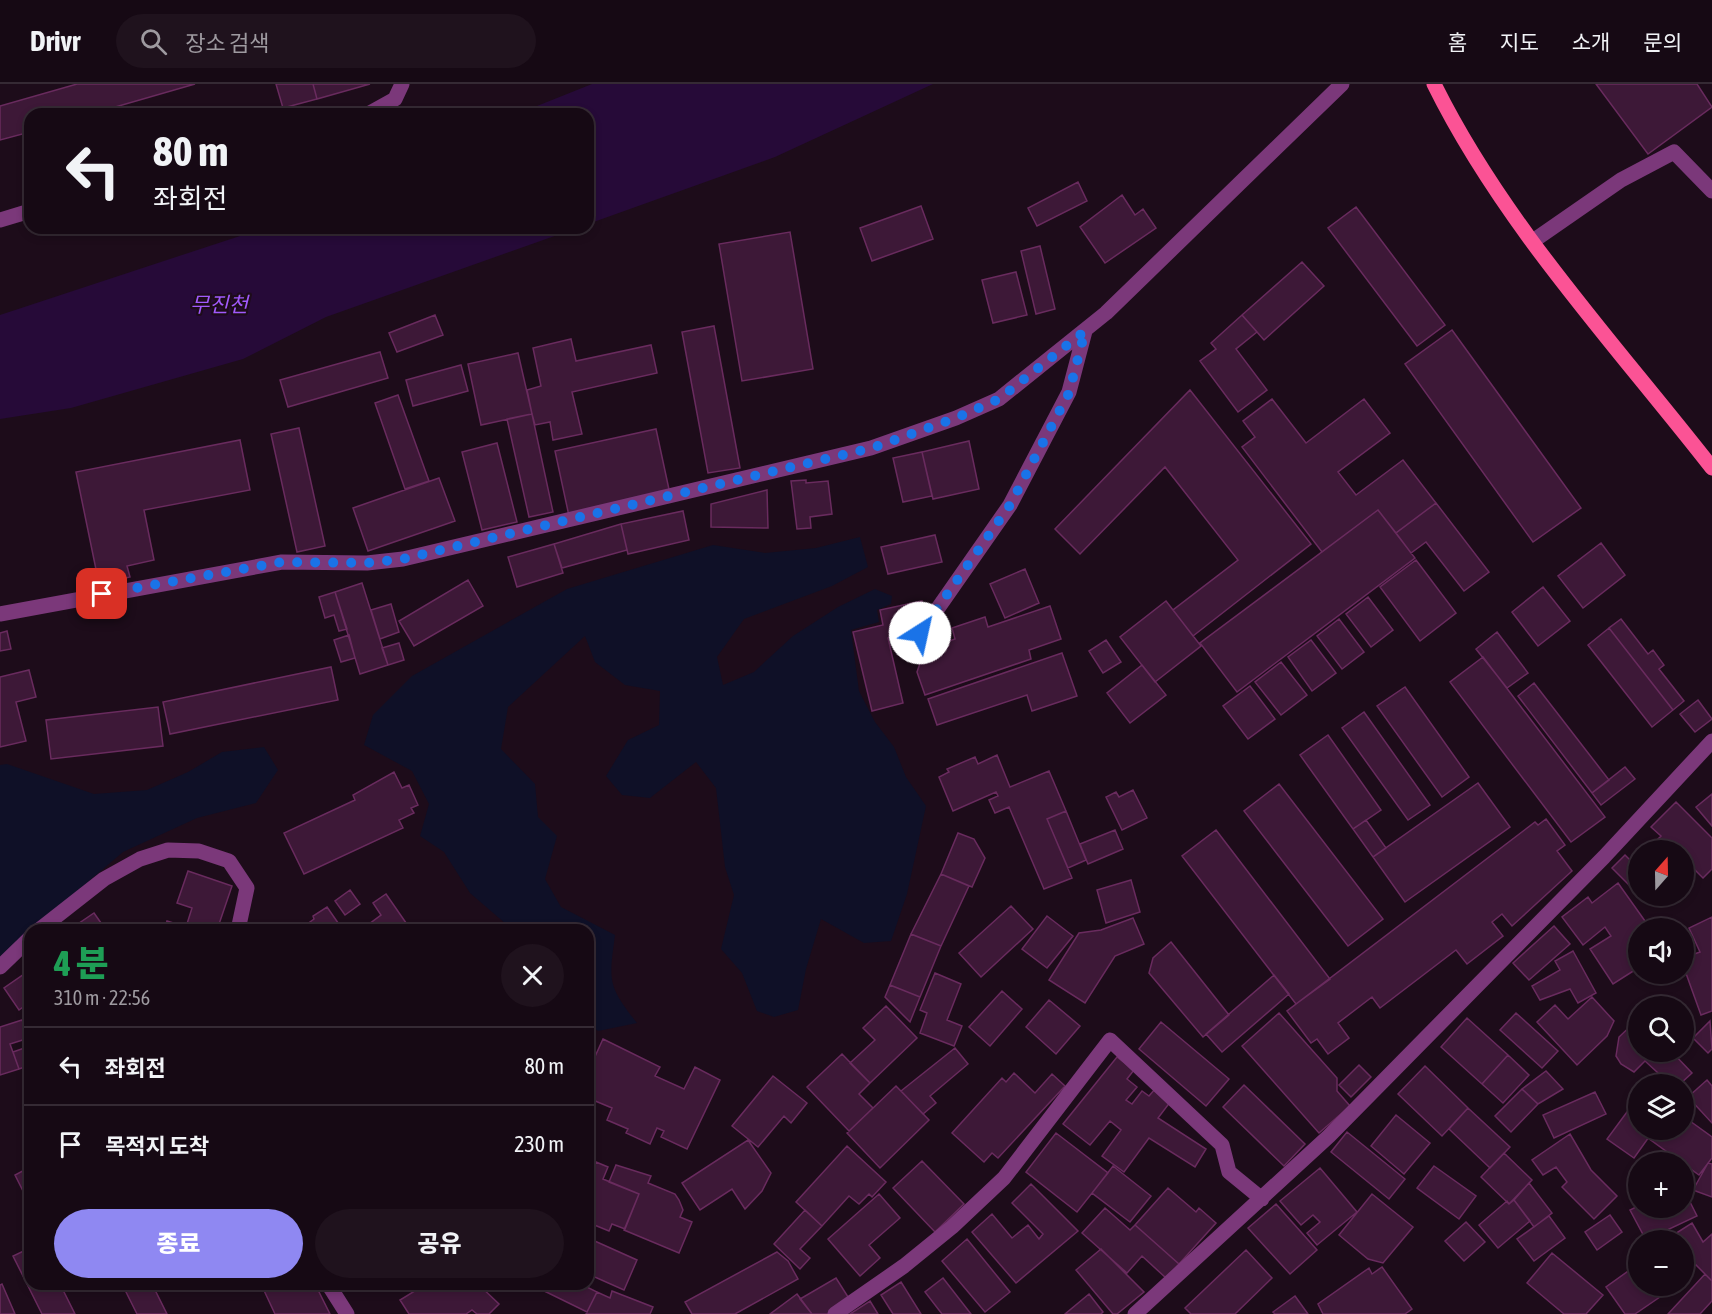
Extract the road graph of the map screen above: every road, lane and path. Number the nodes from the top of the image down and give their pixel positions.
1 (402, 84) edge
2 (1342, 84) edge
3 (1434, 84) edge
4 (379, 108) edge
5 (1712, 191) edge
6 (24, 213) edge
7 (0, 219) edge
8 (1533, 242) junction
9 (1085, 331) junction
10 (1712, 468) edge
11 (0, 614) edge
12 (920, 633) dead end
13 (1712, 741) edge
14 (47, 924) edge
15 (239, 924) edge
16 (24, 945) edge
17 (0, 967) edge
18 (1262, 1199) junction
19 (332, 1290) edge
20 (347, 1314) edge
21 (835, 1314) edge
22 (1135, 1314) edge

1 - 4 street
2 - 9 street
3 - 8 main road
5 - 8 street
6 - 7 street
8 - 10 main road
9 - 11 street
9 - 12 street
13 - 18 street
14 - 15 street
16 - 17 street
18 - 21 street
18 - 22 street
19 - 20 street

